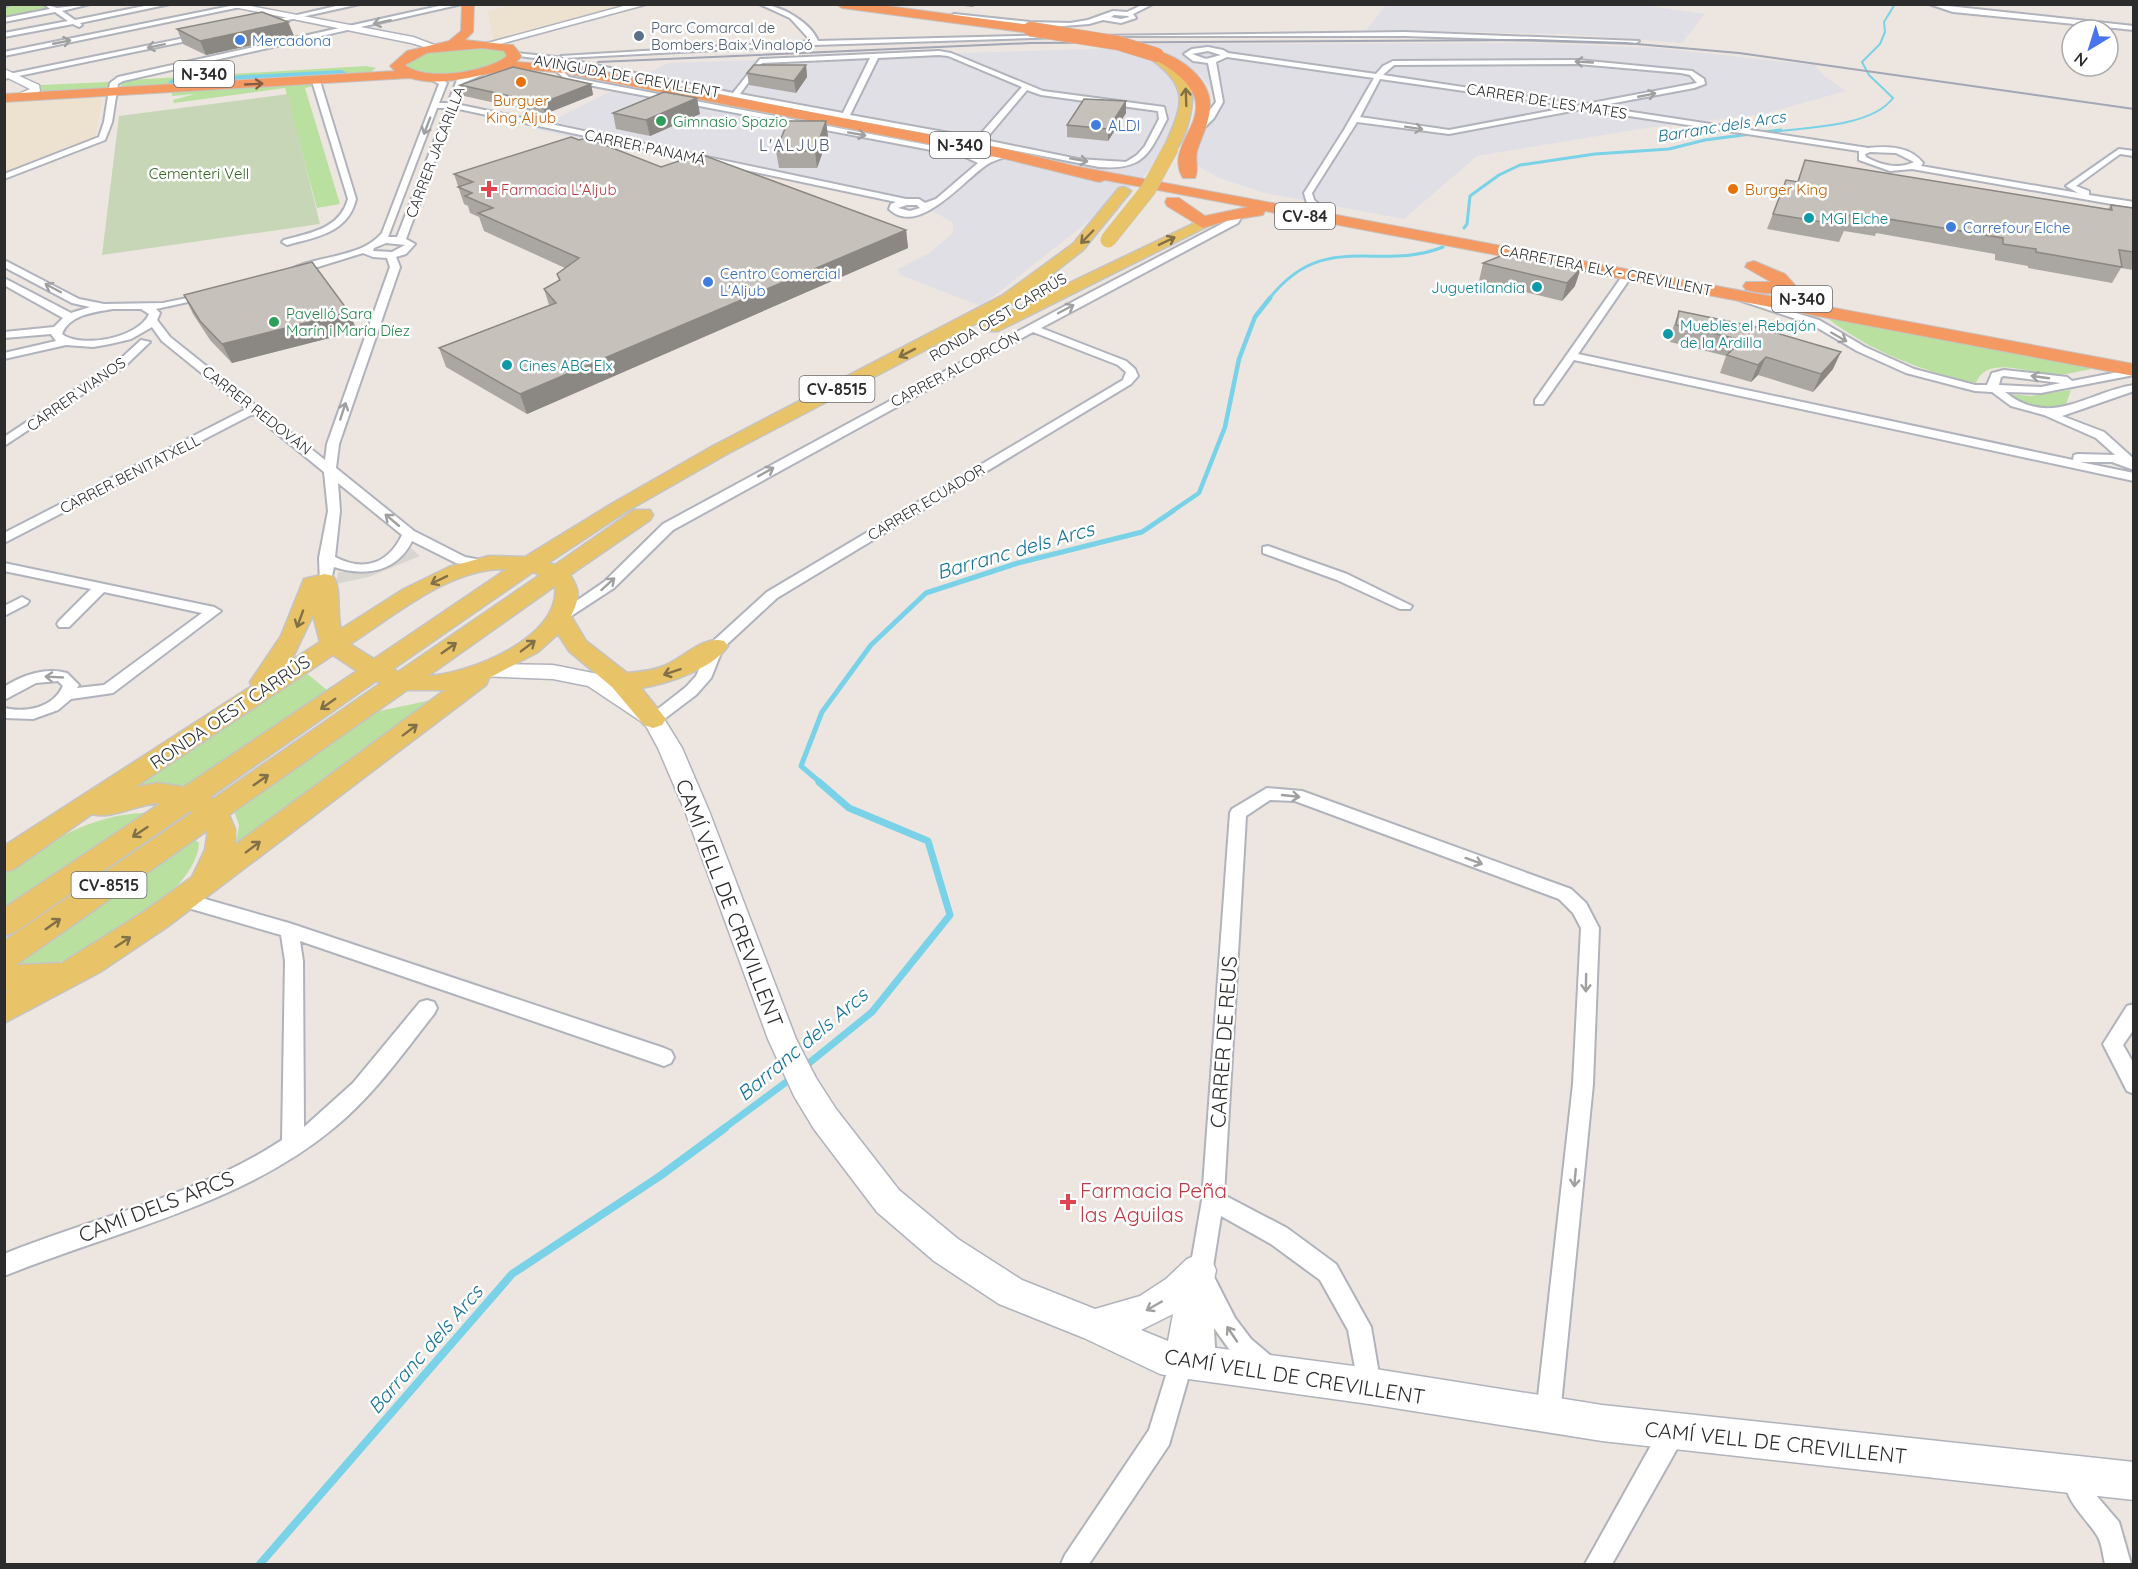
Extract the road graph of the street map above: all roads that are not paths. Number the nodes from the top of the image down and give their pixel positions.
1 (47, 4) edge
2 (87, 4) edge
3 (167, 4) edge
4 (223, 4) edge
5 (252, 4) edge
6 (357, 4) edge
7 (419, 4) edge
8 (459, 4) edge
9 (468, 4) edge
10 (477, 4) edge
11 (644, 4) edge
12 (654, 4) edge
13 (762, 4) edge
14 (1150, 4) edge
15 (1932, 4) edge
16 (847, 5) edge
17 (238, 7) junction
18 (56, 10) junction
19 (434, 10) junction
20 (898, 12) junction
21 (445, 14) dead end
22 (293, 18) junction
23 (4, 20) edge
24 (75, 22) junction
25 (248, 27) edge
26 (85, 28) junction
27 (350, 28) junction
28 (2133, 28) edge
29 (213, 34) edge
30 (4, 35) edge
31 (96, 35) junction
32 (39, 38) dead end
33 (104, 41) dead end
34 (1636, 41) dead end
35 (814, 43) junction
36 (486, 44) junction
37 (453, 45) junction
38 (112, 46) dead end
39 (435, 47) junction
40 (512, 51) junction
41 (123, 53) junction
42 (4, 54) edge
43 (586, 55) joint
44 (875, 56) junction
45 (1156, 56) junction
46 (132, 58) dead end
47 (404, 58) junction
48 (140, 64) dead end
49 (368, 64) junction
50 (560, 66) junction
51 (498, 68) junction
52 (153, 72) junction
53 (479, 73) junction
54 (614, 73) joint
55 (410, 74) junction
56 (432, 77) junction
57 (1378, 77) junction
58 (6, 78) edge
59 (362, 78) junction
60 (121, 79) junction
61 (316, 81) junction
62 (745, 82) junction
63 (26, 84) junction
64 (1026, 87) junction
65 (707, 90) junction
66 (112, 92) junction
67 (1041, 93) junction
68 (1018, 95) junction
69 (11, 98) edge
70 (737, 98) junction
71 (451, 105) junction
72 (434, 106) junction
73 (1587, 107) junction
74 (1569, 108) junction
75 (844, 119) junction
76 (1356, 119) junction
77 (1197, 133) junction
78 (977, 144) junction
79 (1868, 150) junction
80 (1006, 154) junction
81 (2133, 154) edge
82 (1862, 158) junction
83 (984, 162) junction
84 (1916, 164) junction
85 (1129, 176) junction
86 (4, 177) edge
87 (1193, 183) junction
88 (1308, 193) junction
89 (874, 196) junction
90 (2088, 197) junction
91 (906, 202) junction
92 (1173, 202) junction
93 (922, 204) junction
94 (1263, 205) junction
95 (2133, 206) edge
96 (893, 207) junction
97 (1321, 209) junction
98 (1350, 222) junction
99 (1396, 226) junction
100 (1209, 228) junction
101 (401, 240) junction
102 (287, 242) dead end
103 (379, 242) junction
104 (1488, 244) junction
105 (369, 247) junction
106 (1520, 254) junction
107 (391, 255) junction
108 (378, 256) junction
109 (4, 263) edge
110 (1754, 267) dead end
111 (1623, 271) junction
112 (4, 281) edge
113 (1753, 286) junction
114 (143, 306) junction
115 (104, 307) junction
116 (72, 318) junction
117 (154, 319) junction
118 (1032, 328) junction
119 (56, 331) junction
120 (4, 335) edge
121 (108, 341) junction
122 (964, 341) junction
123 (64, 342) junction
124 (145, 342) junction
125 (4, 349) edge
126 (183, 352) junction
127 (4, 356) edge
128 (1571, 356) junction
129 (2117, 363) edge
130 (2133, 371) edge
131 (2133, 388) edge
132 (1994, 390) junction
133 (1539, 402) dead end
134 (2079, 406) junction
135 (256, 408) junction
136 (2035, 409) junction
137 (2100, 435) junction
138 (4, 443) edge
139 (2133, 460) edge
140 (2092, 463) junction
141 (330, 468) junction
142 (679, 472) junction
143 (2133, 477) edge
144 (334, 511) junction
145 (409, 534) junction
146 (4, 539) edge
147 (1268, 550) dead end
148 (481, 564) junction
149 (530, 564) junction
150 (4, 567) edge
151 (321, 575) junction
152 (561, 583) junction
153 (101, 587) junction
154 (410, 596) junction
155 (22, 601) dead end
156 (1405, 606) dead end
157 (4, 612) edge
158 (560, 617) junction
159 (64, 624) dead end
160 (333, 644) junction
161 (716, 646) junction
162 (376, 670) junction
163 (488, 671) junction
164 (621, 681) junction
165 (401, 682) junction
166 (6, 692) edge
167 (66, 695) junction
168 (7, 716) edge
169 (653, 718) junction
170 (216, 722) junction
171 (201, 806) junction
172 (52, 830) junction
173 (10, 855) edge
174 (193, 892) junction
175 (4, 924) edge
176 (289, 930) junction
177 (4, 957) edge
178 (89, 963) junction
179 (4, 979) edge
180 (427, 1008) dead end
181 (4, 1010) edge
182 (2133, 1011) edge
183 (664, 1057) dead end
184 (2133, 1085) edge
185 (293, 1144) junction
186 (1213, 1200) junction
187 (4, 1265) edge
188 (1199, 1270) junction
189 (1095, 1326) junction
190 (1193, 1363) junction
191 (1274, 1373) junction
192 (1369, 1386) junction
193 (1548, 1415) junction
194 (1673, 1431) junction
195 (2077, 1475) junction
196 (2133, 1481) edge
197 (1074, 1564) edge
198 (1598, 1564) edge
199 (2118, 1564) edge

1 - 18 street
2 - 18 street
3 - 24 street
4 - 17 street
5 - 17 street
6 - 22 street
7 - 19 street
8 - 19 street
9 - 37 highway
10 - 36 highway
11 - 36 street
12 - 40 street
13 - 35 street
14 - 20 street
15 - 28 street
16 - 20 highway, RONDA OEST CARRÚS
17 - 22 street
17 - 31 street
18 - 23 street
18 - 24 street
19 - 21 street
19 -> 27 street
20 - 45 highway, RONDA OEST CARRÚS, bridge
22 - 25 street
22 - 27 street
24 - 26 street
24 - 30 street
26 - 31 street
26 - 32 street
27 - 39 street
27 - 52 street
29 -> 41 street
31 - 33 street
42 -> 31 street
34 - 35 street
35 - 43 street
36 - 37 highway, N-340
36 - 40 highway, N-340
37 - 39 highway, N-340
38 - 41 street
39 - 47 highway, N-340
40 - 50 street, AVINGUDA DE CREVILLENT
40 - 51 highway, N-340
41 - 46 street
41 - 58 street
43 - 50 highway
44 - 62 street
44 - 64 street
44 - 75 street
45 - 77 highway, RONDA OEST CARRÚS
122 -> 45 main road, RONDA OEST CARRÚS / CV-8515, bridge
47 - 49 highway, N-340
47 - 55 highway
48 - 52 street
49 - 59 highway
49 - 60 highway, N-340
50 - 51 highway, AVINGUDA DE CREVILLENT / N-340
50 - 54 highway
50 - 70 highway, AVINGUDA DE CREVILLENT / N-340
50 -> 83 street, AVINGUDA DE CREVILLENT
51 - 53 highway, N-340
52 - 60 street
53 - 56 highway, N-340
53 - 71 street, CARRER JACARILLA
54 - 65 street, AVINGUDA DE CREVILLENT
55 - 56 highway, N-340
55 - 59 highway, N-340
56 - 72 street, CARRER JACARILLA
57 - 73 street, CARRER DE LES MATES
73 -> 57 street
57 - 74 street, CARRER DE LES MATES
57 - 76 street
57 - 77 street, CARRER DE LES MATES
58 - 63 highway, N-340
59 - 61 highway, N-340
60 - 63 highway, N-340
60 - 66 street
66 -> 61 highway, N-340
61 - 102 street
62 - 65 street
62 - 70 street
63 - 69 street
64 - 67 street
64 - 68 street
65 - 70 street, AVINGUDA DE CREVILLENT
66 - 69 highway, N-340
66 - 86 street
67 - 68 street
67 - 85 street
68 - 78 street
70 - 75 highway, AVINGUDA DE CREVILLENT / N-340
71 - 72 street, CARRER PANAMÁ
71 - 89 street, CARRER PANAMÁ
71 - 101 street, CARRER JACARILLA
72 -> 103 street, CARRER JACARILLA
73 - 74 street
73 - 79 street, CARRER DE LES MATES
76 -> 74 street
74 - 82 street, CARRER DE LES MATES
75 - 78 highway, AVINGUDA DE CREVILLENT / N-340
76 - 88 street
77 - 87 highway, RONDA OEST CARRÚS
78 - 80 highway, AVINGUDA DE CREVILLENT / N-340
78 -> 85 street, AVINGUDA DE CREVILLENT
79 - 82 street
79 - 84 street, CARRER DE LES MATES
80 - 83 street
80 - 85 highway, AVINGUDA DE CREVILLENT / N-340
81 - 90 street
82 - 84 street, CARRER DE LES MATES
83 - 93 street
84 - 90 street
85 - 87 highway, CARRETERA ELX - CREVILLENT / N-340
85 - 87 highway
85 - 92 highway
85 -> 142 main road, RONDA OEST CARRÚS / CV-8515
87 - 92 highway
87 - 94 highway, CARRETERA ELX - CREVILLENT / N-340
87 - 98 highway, CARRETERA ELX - CREVILLENT / N-340
88 - 94 highway
88 - 97 street
89 - 91 street, CARRER PANAMÁ
89 - 96 street, CARRER PANAMÁ
90 - 95 street
91 - 93 street
91 - 96 street
92 - 100 highway
93 - 96 street
94 - 97 highway, CARRETERA ELX - CREVILLENT / N-340
94 - 98 highway, CV-84
94 - 100 highway
97 - 99 highway, CARRETERA ELX - CREVILLENT / N-340
98 - 99 highway, CARRETERA ELX - CREVILLENT / N-340
99 - 104 highway, CARRETERA ELX - CREVILLENT / N-340
118 -> 100 street, CARRER ALCORCÓN
122 -> 100 main road
101 - 103 street
101 - 107 street, CARRER JACARILLA
103 - 105 street
104 - 106 highway, CARRETERA ELX - CREVILLENT / N-340
104 - 111 highway, CARRETERA ELX - CREVILLENT / N-340
105 - 108 street
105 - 108 street
106 - 111 street
106 - 129 highway, CARRETERA ELX - CREVILLENT / N-340
107 - 108 street
141 -> 107 street
115 -> 109 street
110 - 113 highway
111 - 113 highway
111 - 128 street
111 - 129 highway, CARRETERA ELX - CREVILLENT / N-340
111 -> 132 street
112 - 116 street
113 - 129 highway
114 - 115 street
114 - 117 street, CARRER REDOVÁN
114 - 117 street
115 - 116 street
116 - 119 street
117 - 121 street
117 - 126 street, CARRER REDOVÁN
158 -> 118 street, CARRER ALCORCÓN
118 - 161 street, CARRER ECUADOR
119 - 120 street
119 - 123 street
119 - 125 street
121 - 123 street
121 - 124 street, CARRER REDOVÁN
122 - 152 main road, RONDA OEST CARRÚS / CV-8515
123 - 127 street
124 - 126 street, CARRER REDOVÁN
124 - 138 street, CARRER VIANOS
126 - 135 street, CARRER REDOVÁN
128 - 133 street
128 - 140 street
129 - 130 highway, CARRETERA ELX - CREVILLENT / N-340
129 - 132 street
129 -> 132 street
129 - 134 street
131 - 134 street
132 - 136 street
134 - 136 street
134 - 139 street
135 - 141 street, CARRER REDOVÁN
135 - 146 street, CARRER BENITATXELL
136 - 137 street
137 - 139 street
137 - 140 street
139 - 140 street
140 - 143 street
141 - 144 street, CARRER REDOVÁN
145 -> 141 street, CARRER REDOVÁN
142 - 148 main road, RONDA OEST CARRÚS
142 - 149 main road, RONDA OEST CARRÚS / CV-8515
144 - 151 street, CARRER REDOVÁN
144 - 151 street, CARRER REDOVÁN
145 - 148 street, CARRER REDOVÁN
145 - 151 street
147 - 156 street
148 - 149 main road, RONDA OEST CARRÚS
148 -> 154 main road, RONDA OEST CARRÚS
149 - 152 main road, RONDA OEST CARRÚS
149 - 162 main road, RONDA OEST CARRÚS / CV-8515
150 - 153 street
151 - 160 main road
151 -> 170 main road
152 - 158 main road, RONDA OEST CARRÚS
165 -> 152 main road, RONDA OEST CARRÚS / CV-8515
153 - 159 street
153 - 167 street
154 - 160 main road, RONDA OEST CARRÚS
154 - 162 main road, RONDA OEST CARRÚS
155 - 157 street
163 -> 158 main road
158 - 164 main road
160 - 162 main road
160 - 170 main road, RONDA OEST CARRÚS
161 -> 164 main road
161 - 169 street, CARRER ECUADOR
162 - 165 main road
162 -> 171 main road, RONDA OEST CARRÚS / CV-8515
163 - 165 main road
163 - 169 street, CAMÍ VELL DE CREVILLENT
174 -> 163 main road
164 - 169 main road
171 -> 165 main road, RONDA OEST CARRÚS / CV-8515
167 -> 166 street
167 - 168 street
169 - 189 street, CAMÍ VELL DE CREVILLENT
170 - 172 main road, RONDA OEST CARRÚS
171 - 172 main road, RONDA OEST CARRÚS
171 - 174 main road
171 -> 175 main road, RONDA OEST CARRÚS / CV-8515
177 -> 171 main road, RONDA OEST CARRÚS / CV-8515
172 - 173 main road, RONDA OEST CARRÚS
174 - 176 street
178 -> 174 main road
176 - 183 street
176 - 185 street
178 - 179 main road
178 - 181 main road
180 - 185 street, CAMÍ DELS ARCS
182 - 184 street
185 - 187 street, CAMÍ DELS ARCS
186 - 188 street, CARRER DE REUS
186 - 192 street
186 -> 193 street, CARRER DE REUS
188 -> 189 street
188 - 190 street
191 -> 188 street
189 - 190 street, CAMÍ VELL DE CREVILLENT
190 - 191 street, CAMÍ VELL DE CREVILLENT
190 - 197 street
191 - 192 street, CAMÍ VELL DE CREVILLENT
192 - 193 street, CAMÍ VELL DE CREVILLENT
193 - 194 street, CAMÍ VELL DE CREVILLENT
194 - 195 street, CAMÍ VELL DE CREVILLENT
194 - 198 street
195 - 196 street, CAMÍ VELL DE CREVILLENT
195 - 199 street

